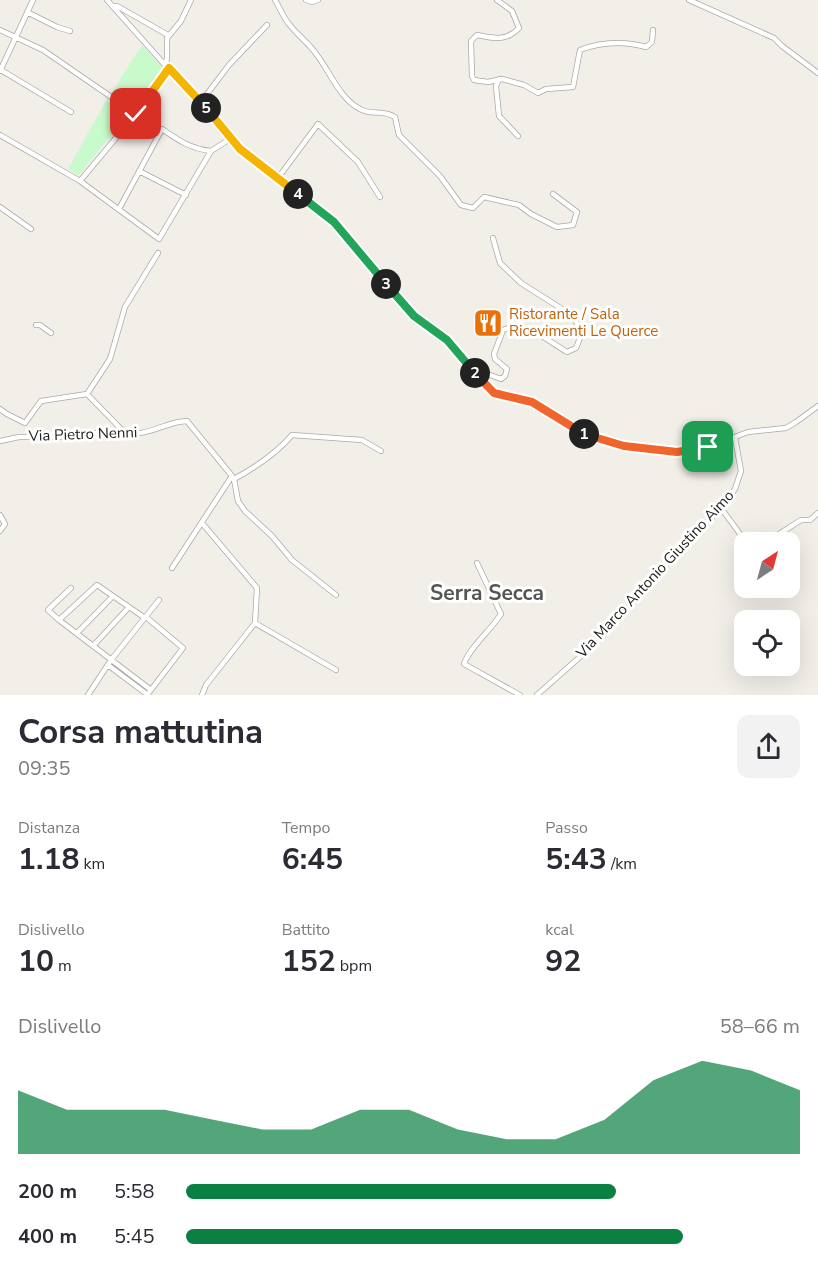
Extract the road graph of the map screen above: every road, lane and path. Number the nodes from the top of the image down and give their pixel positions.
1 (108, 0) edge
2 (191, 0) edge
3 (275, 0) edge
4 (306, 0) edge
5 (318, 0) edge
6 (497, 0) edge
7 (689, 0) edge
8 (30, 1) edge
9 (113, 6) junction
10 (27, 12) junction
11 (267, 25) dead end
12 (0, 30) edge
13 (653, 30) dead end
14 (70, 31) dead end
15 (168, 35) junction
16 (15, 37) junction
17 (167, 67) junction
18 (1, 71) edge
19 (818, 73) edge
20 (499, 79) junction
21 (201, 102) junction
22 (71, 112) dead end
23 (136, 114) junction
24 (0, 135) edge
25 (518, 136) dead end
26 (230, 139) junction
27 (211, 151) junction
28 (140, 171) junction
29 (278, 178) junction
30 (80, 181) junction
31 (553, 194) dead end
32 (186, 195) junction
33 (380, 197) dead end
34 (0, 207) edge
35 (119, 209) junction
36 (31, 229) dead end
37 (493, 238) dead end
38 (158, 253) dead end
39 (36, 325) dead end
40 (51, 333) dead end
41 (474, 372) junction
42 (87, 394) junction
43 (818, 406) edge
44 (0, 409) edge
45 (122, 430) junction
46 (735, 438) junction
47 (0, 441) edge
48 (381, 451) dead end
49 (233, 478) junction
50 (721, 508) junction
51 (818, 513) edge
52 (0, 515) edge
53 (202, 523) junction
54 (0, 531) edge
55 (739, 532) edge
56 (782, 532) edge
57 (477, 563) dead end
58 (172, 568) dead end
59 (71, 588) dead end
60 (336, 595) dead end
61 (113, 596) junction
62 (159, 600) dead end
63 (129, 607) junction
64 (146, 617) junction
65 (59, 620) junction
66 (255, 623) junction
67 (77, 633) junction
68 (93, 646) junction
69 (110, 663) junction
70 (336, 670) dead end
71 (149, 694) edge
72 (88, 695) edge
73 (202, 695) edge
74 (520, 695) edge
75 (537, 695) edge

1 - 9 street
2 - 15 street
3 - 31 street
4 - 5 street
6 - 20 street
7 - 19 street
8 - 10 street
9 - 15 street
9 - 17 street
10 - 14 street
10 - 16 street
11 - 21 street
12 - 16 street
13 - 20 street
15 - 17 street
16 - 18 street
16 - 23 street
17 - 21 street
17 - 23 street
18 - 22 street
20 - 25 street
21 - 26 street
23 - 30 street
24 - 30 street
26 - 27 street
26 - 29 street
27 - 28 street
27 - 32 street
28 - 32 street
28 - 35 street
29 - 33 street
29 - 41 street
30 - 35 street
32 - 35 street
34 - 36 street
37 - 41 street
38 - 42 street
39 - 40 street
41 - 46 street
42 - 44 street
42 - 45 street
43 - 46 street
45 - 47 street, Via Pietro Nenni
45 - 49 street, Via Pietro Nenni
46 - 50 street, Via Marco Antonio Giustino Aimo
48 - 49 street
49 - 53 street
49 - 60 street
50 - 55 street
50 - 75 street, Via Marco Antonio Giustino Aimo
51 - 56 street
52 - 54 street
53 - 58 street
53 - 66 street
57 - 74 street
59 - 65 street
61 - 63 street
61 - 65 street
61 - 67 street
62 - 64 street
63 - 64 street
63 - 68 street
64 - 69 street
64 - 71 street
65 - 67 street
66 - 70 street
66 - 73 street
67 - 68 street
68 - 69 street
69 - 71 street
69 - 72 street

